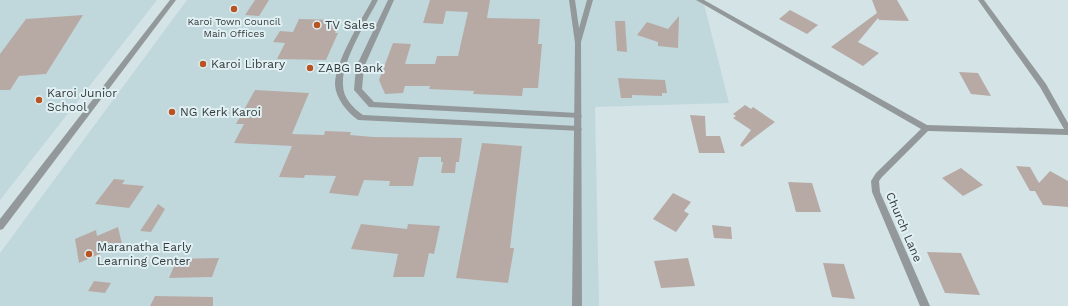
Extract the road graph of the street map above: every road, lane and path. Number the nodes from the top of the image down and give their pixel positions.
1 (173, 0) edge
2 (375, 0) edge
3 (391, 0) edge
4 (572, 0) edge
5 (590, 0) edge
6 (699, 0) edge
7 (981, 0) edge
8 (366, 37) junction
9 (578, 43) junction
10 (412, 107) junction
11 (578, 116) junction
12 (408, 120) junction
13 (926, 128) junction
14 (578, 129) junction
15 (1068, 131) edge
16 (0, 226) edge
17 (577, 306) edge
18 (925, 306) edge

1 - 16 street
2 - 8 street
3 - 8 street
4 - 9 street
5 - 9 street
6 - 13 street
7 - 15 street
8 - 10 street
8 - 12 street
9 - 11 street
10 - 11 street
10 - 12 street
11 - 14 street
12 - 14 street
13 - 15 street
13 - 18 street, Church Lane
14 - 17 street

